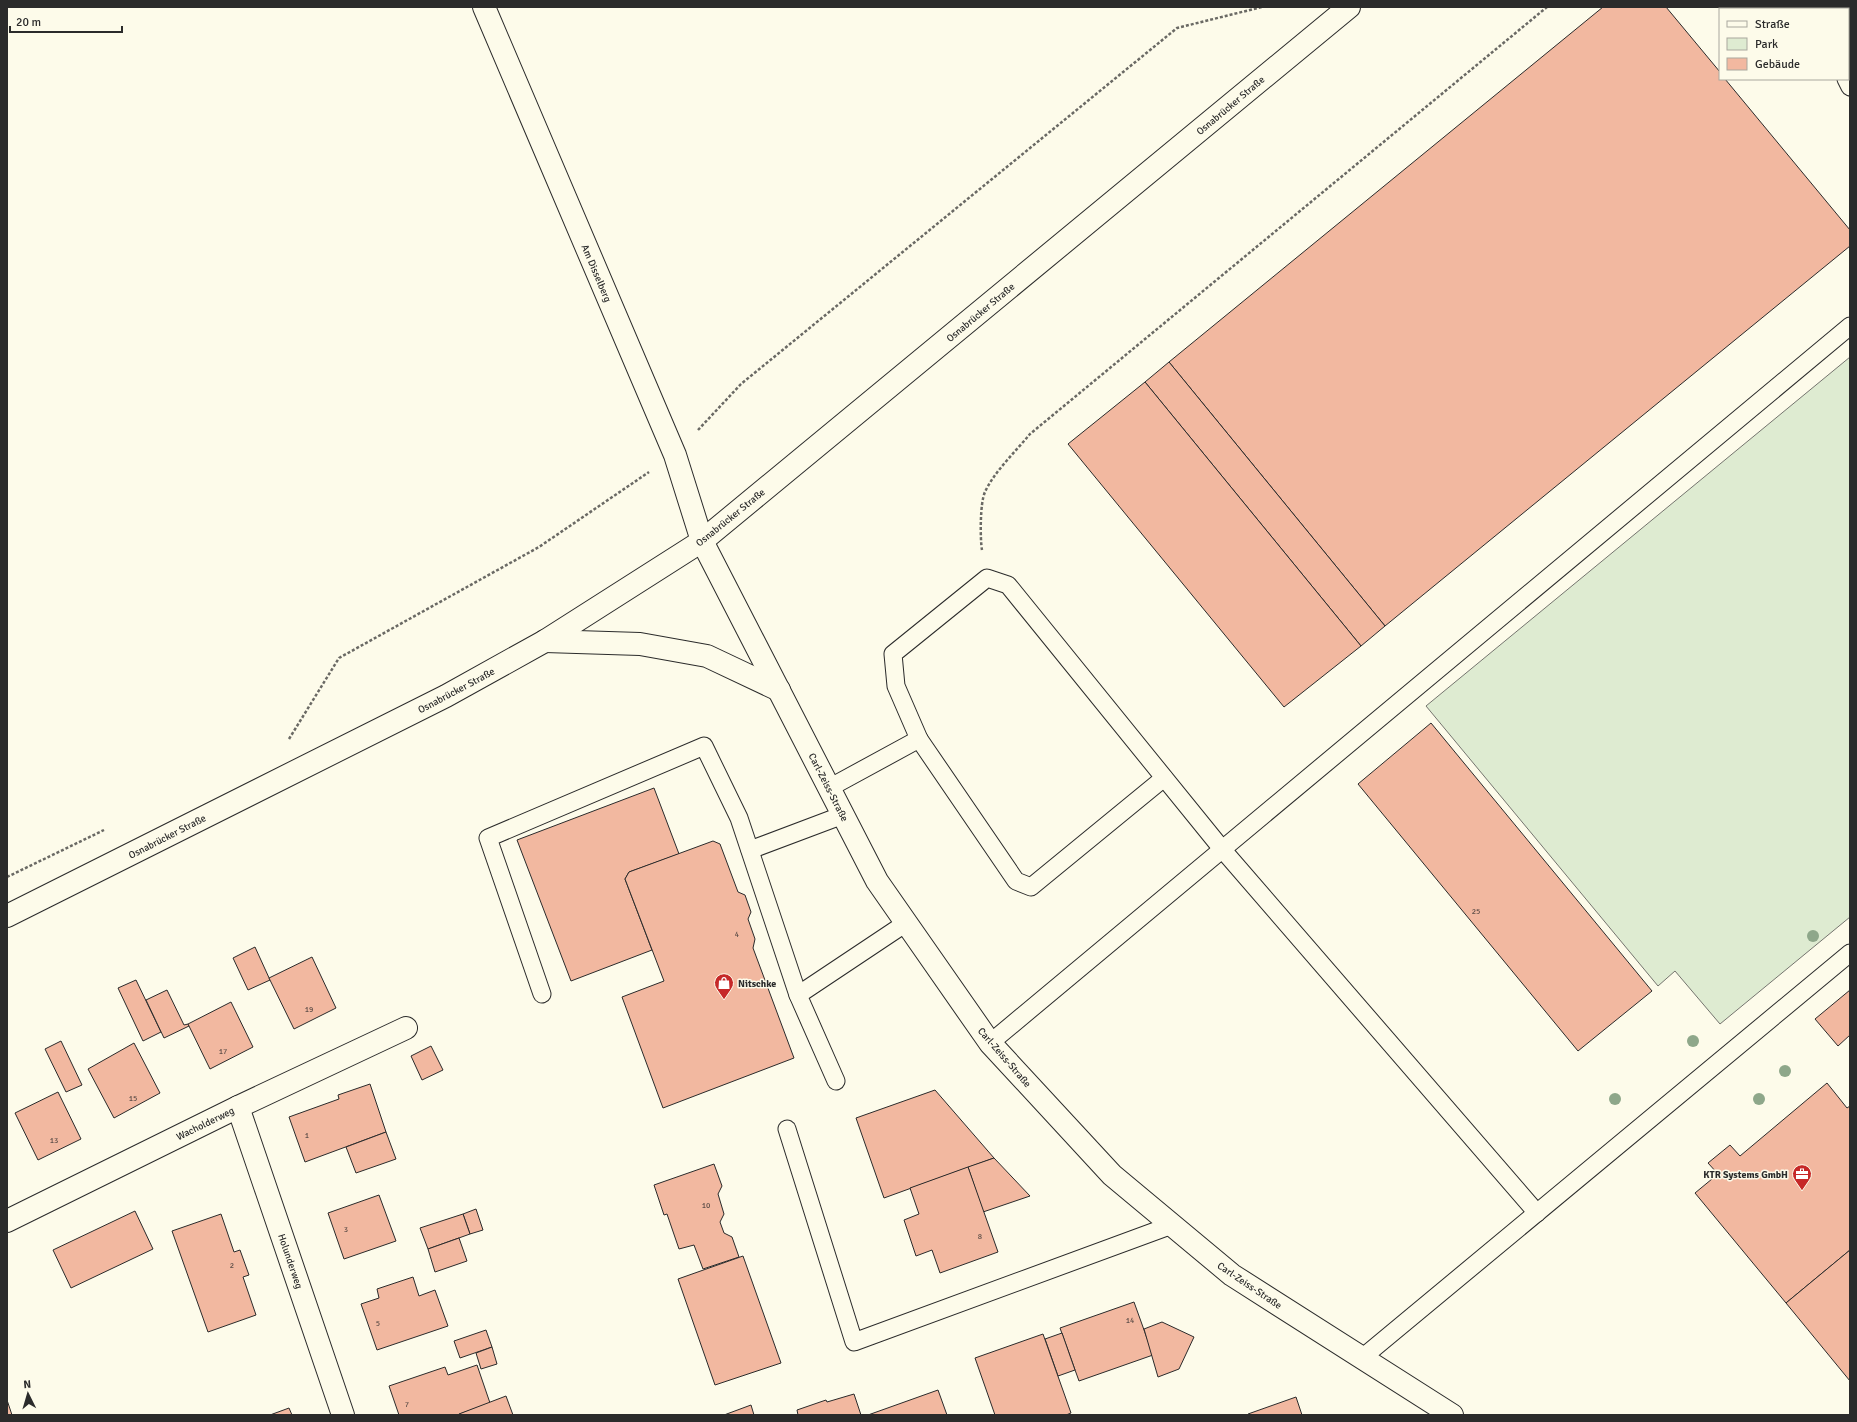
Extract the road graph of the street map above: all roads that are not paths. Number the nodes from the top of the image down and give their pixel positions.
1 (484, 7) edge
2 (1349, 7) edge
3 (1850, 326) edge
4 (702, 541) junction
5 (545, 641) junction
6 (779, 690) junction
7 (919, 739) junction
8 (1164, 778) junction
9 (829, 788) junction
10 (843, 815) junction
11 (1222, 849) junction
12 (750, 850) junction
13 (7, 916) edge
14 (906, 923) junction
15 (1850, 953) edge
16 (542, 994) dead end
17 (798, 995) junction
18 (406, 1028) dead end
19 (990, 1043) junction
20 (836, 1081) dead end
21 (238, 1107) junction
22 (787, 1130) dead end
23 (1537, 1213) junction
24 (7, 1221) edge
25 (1172, 1225) junction
26 (1362, 1358) junction
27 (343, 1415) edge
28 (1452, 1415) edge

1 - 4 street, Am Disselberg
2 - 4 street, Osnabrücker Straße
3 - 11 lane
4 - 5 street, Osnabrücker Straße
4 - 6 street, Carl-Zeiss-Straße
5 - 6 street
5 - 13 street, Osnabrücker Straße
6 - 9 street, Carl-Zeiss-Straße
7 - 8 lane
7 - 8 lane
7 - 9 lane
8 - 11 lane
9 - 10 street, Carl-Zeiss-Straße
10 - 12 lane
10 - 14 street, Carl-Zeiss-Straße
11 - 19 lane
11 - 23 lane
12 - 16 lane
12 - 17 lane
14 - 17 lane
14 - 19 street, Carl-Zeiss-Straße
15 - 23 lane
17 - 20 lane
18 - 21 street, Wacholderweg
19 - 25 street, Carl-Zeiss-Straße
21 - 24 street, Wacholderweg
21 - 27 street, Holunderweg
22 - 25 lane
23 - 26 lane
25 - 26 street, Carl-Zeiss-Straße
26 - 28 street, Carl-Zeiss-Straße

